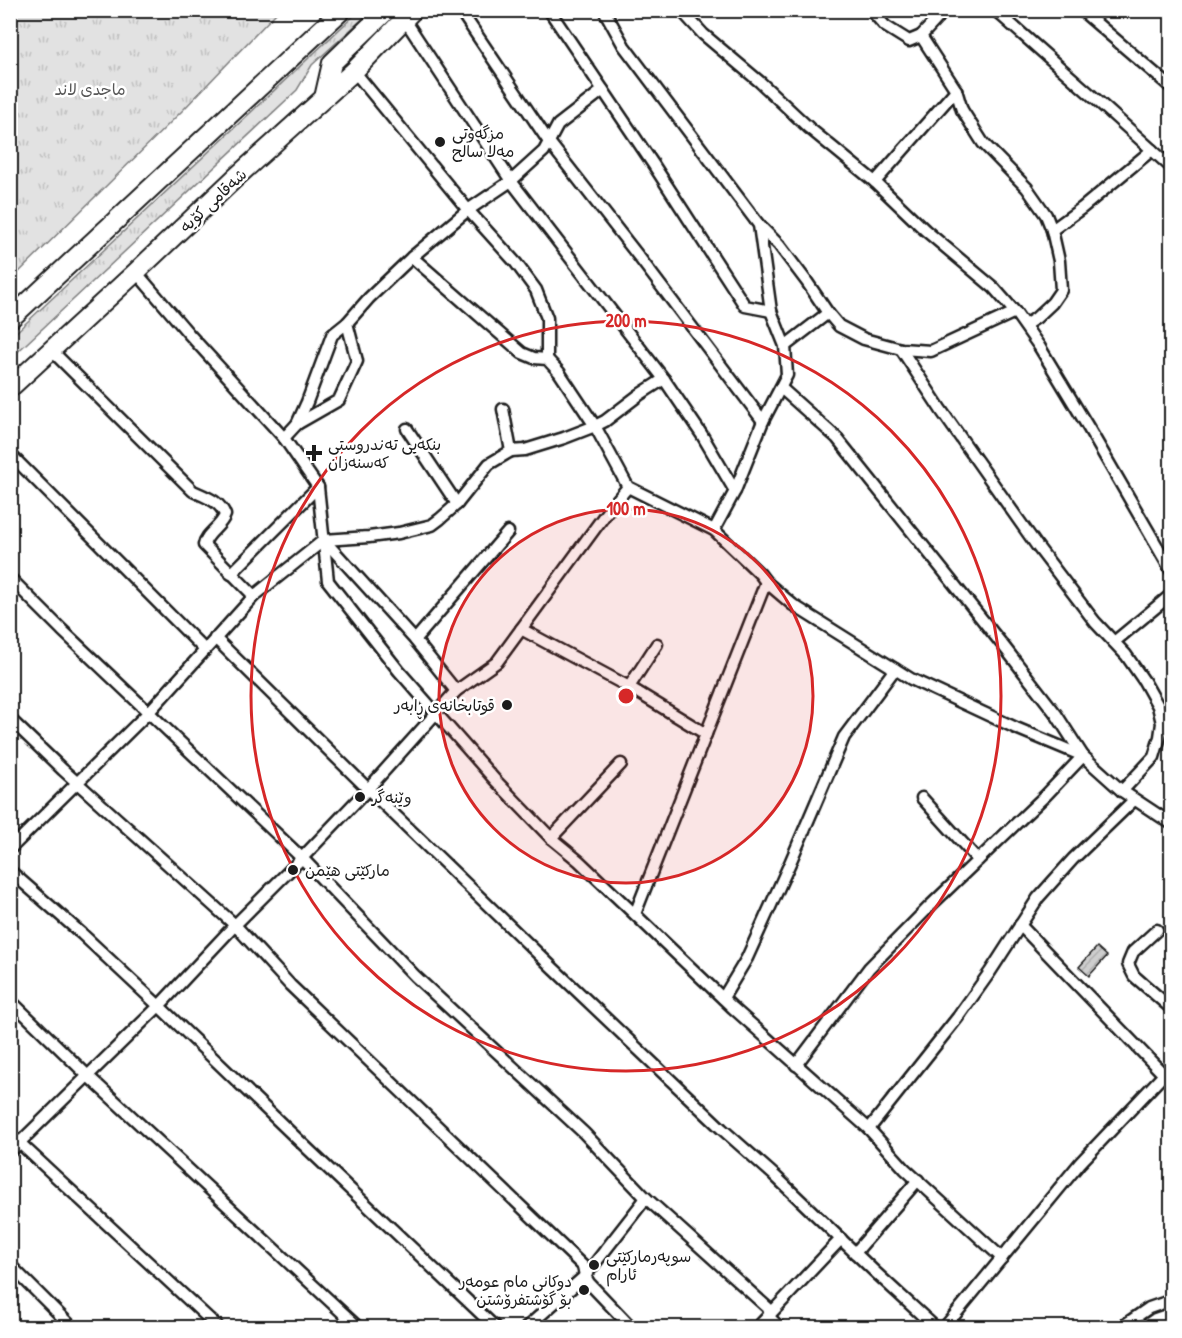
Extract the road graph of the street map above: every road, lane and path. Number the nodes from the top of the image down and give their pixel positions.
1 (342, 10) edge
2 (387, 10) edge
3 (460, 10) edge
4 (549, 10) edge
5 (604, 10) edge
6 (681, 10) edge
7 (872, 10) edge
8 (945, 10) edge
9 (995, 10) edge
10 (1081, 10) edge
11 (409, 15) edge
12 (921, 36) junction
13 (354, 70) junction
14 (1172, 88) edge
15 (603, 90) junction
16 (956, 90) junction
17 (324, 98) junction
18 (549, 142) junction
19 (1152, 150) junction
20 (1172, 168) edge
21 (511, 181) junction
22 (875, 182) junction
23 (468, 210) junction
24 (759, 225) junction
25 (1052, 230) junction
26 (412, 257) junction
27 (136, 272) junction
28 (771, 312) junction
29 (1016, 312) junction
30 (828, 313) junction
31 (10, 319) edge
32 (347, 323) junction
33 (1025, 326) junction
34 (785, 346) junction
35 (902, 349) junction
36 (51, 350) junction
37 (548, 359) junction
38 (664, 379) junction
39 (10, 388) edge
40 (781, 388) junction
41 (503, 409) dead end
42 (764, 421) junction
43 (297, 424) junction
44 (595, 426) junction
45 (407, 429) dead end
46 (284, 438) junction
47 (511, 451) junction
48 (10, 454) edge
49 (628, 487) junction
50 (318, 488) junction
51 (735, 491) junction
52 (457, 504) junction
53 (714, 530) junction
54 (508, 531) dead end
55 (324, 540) junction
56 (1172, 572) edge
57 (231, 573) junction
58 (10, 578) edge
59 (766, 582) junction
60 (1172, 594) edge
61 (254, 596) junction
62 (521, 629) junction
63 (215, 638) junction
64 (415, 640) junction
65 (1114, 642) junction
66 (657, 644) dead end
67 (205, 650) junction
68 (896, 669) junction
69 (628, 687) junction
70 (456, 691) junction
71 (149, 712) junction
72 (437, 713) junction
73 (10, 719) edge
74 (706, 734) junction
75 (1083, 756) junction
76 (621, 764) dead end
77 (78, 783) junction
78 (368, 789) junction
79 (1122, 791) junction
80 (922, 798) dead end
81 (1134, 800) junction
82 (1172, 824) edge
83 (551, 838) junction
84 (10, 849) edge
85 (302, 858) junction
86 (978, 860) junction
87 (10, 871) edge
88 (635, 914) junction
89 (235, 925) junction
90 (1020, 925) junction
91 (1157, 930) dead end
92 (723, 998) junction
93 (10, 1000) edge
94 (159, 1006) junction
95 (1172, 1009) edge
96 (796, 1065) junction
97 (1169, 1075) edge
98 (88, 1076) junction
99 (869, 1129) junction
100 (10, 1134) edge
101 (19, 1142) junction
102 (10, 1152) edge
103 (918, 1180) junction
104 (646, 1198) junction
105 (841, 1239) junction
106 (855, 1253) junction
107 (1002, 1258) junction
108 (10, 1265) edge
109 (585, 1276) junction
110 (1172, 1300) edge
111 (770, 1314) junction
112 (73, 1328) edge
113 (219, 1328) edge
114 (359, 1328) edge
115 (496, 1328) edge
116 (526, 1328) edge
117 (632, 1328) edge
118 (757, 1328) edge
119 (780, 1328) edge
120 (936, 1328) edge
121 (944, 1328) edge
122 (1120, 1328) edge

1 - 31 highway
2 - 17 highway
3 - 18 street
4 - 15 street
5 - 24 street
6 - 22 street
7 - 12 street
8 - 12 street
9 - 19 street
10 - 14 street
11 - 13 highway, شەقامی کۆیە
11 - 21 street
12 - 16 street
13 - 17 highway, شەقامی کۆیە
13 - 23 street
15 - 18 street
15 - 28 street
16 - 22 street
16 - 25 street
17 - 27 highway, شەقامی کۆیە
18 - 21 street
18 - 42 street
19 - 20 street
19 - 25 street
21 - 23 street
21 - 38 street
22 - 29 street
23 - 26 street
23 - 37 street
24 - 28 street
24 - 30 street
25 - 33 street
26 - 32 street
26 - 37 street
27 - 36 highway, شەقامی کۆیە
27 - 46 street
28 - 34 street
29 - 33 street
29 - 35 street
30 - 34 street
30 - 35 street
32 - 43 street
32 - 43 street
33 - 56 street
34 - 40 street
35 - 65 street
36 - 39 highway, شەقامی کۆیە
36 - 57 street
37 - 44 street
38 - 44 street
38 - 51 street
40 - 42 street
40 - 75 street
41 - 47 street
42 - 51 street
43 - 46 street
44 - 47 street
44 - 49 street
45 - 52 street
46 - 50 street
47 - 52 street
48 - 67 street
49 - 53 street
49 - 62 street
50 - 55 street
50 - 57 street
51 - 53 street
52 - 55 street
53 - 59 street
54 - 64 street
55 - 61 street
55 - 64 street
55 - 72 street
57 - 61 street
58 - 71 street
59 - 68 street
59 - 74 street
60 - 65 street
61 - 63 street
62 - 69 street
62 - 70 street
63 - 67 street
63 - 78 street
64 - 70 street
65 - 79 street
66 - 69 street
67 - 71 street
68 - 75 street
68 - 92 street
69 - 74 street
70 - 72 street
71 - 77 street
71 - 85 street
72 - 78 street
72 - 83 street
73 - 77 street
74 - 88 street
75 - 79 street
75 - 86 street
76 - 83 street
77 - 84 street
77 - 89 street
78 - 85 street
78 - 105 street
79 - 81 street
80 - 86 street
81 - 82 street
81 - 90 street
83 - 88 street
85 - 89 street
85 - 104 street
86 - 96 street
87 - 94 street
88 - 92 street
89 - 94 street
89 - 109 street
90 - 97 street
90 - 99 street
91 - 95 street
92 - 96 street
93 - 98 street
94 - 98 street
94 - 115 street
96 - 99 street
97 - 107 street
98 - 101 street
98 - 114 street
99 - 103 street
100 - 101 street
101 - 102 street
101 - 113 street
103 - 106 street
103 - 107 street
104 - 109 street
104 - 111 street
105 - 106 street
105 - 111 street
106 - 120 street
107 - 121 street
108 - 112 street
109 - 116 street
109 - 117 street
110 - 122 street
111 - 118 street
111 - 119 street

